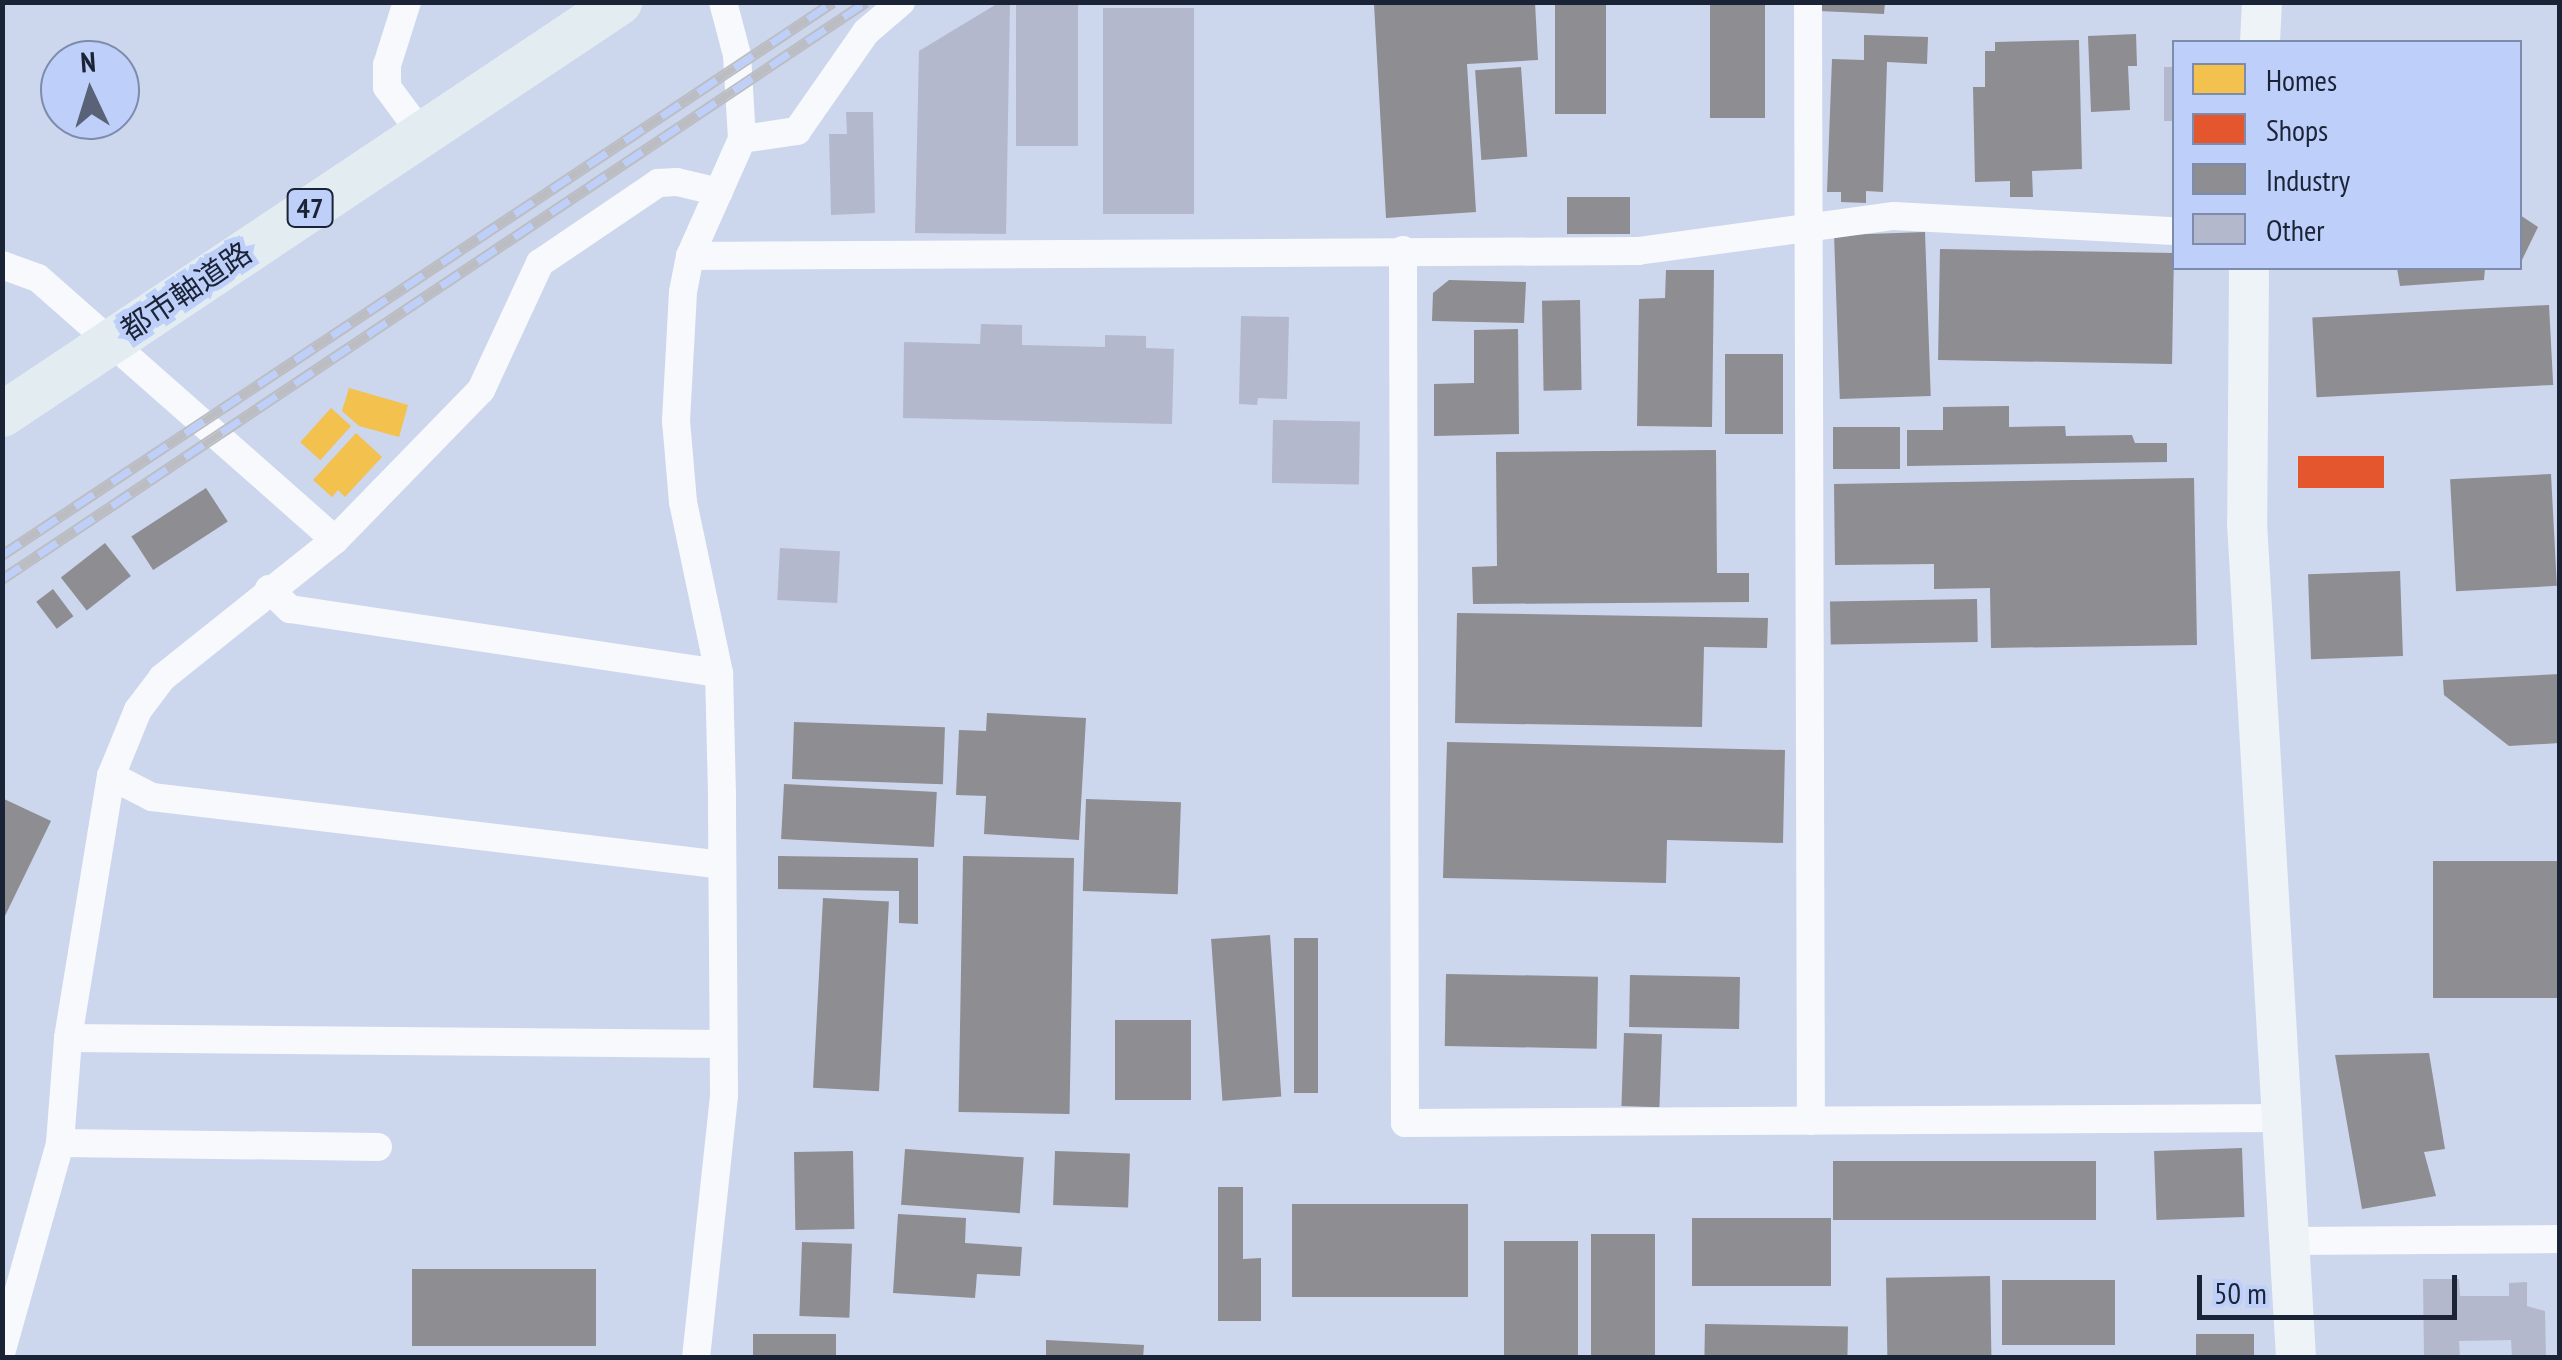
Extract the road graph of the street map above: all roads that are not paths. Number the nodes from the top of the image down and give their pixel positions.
1 (407, 2) edge
2 (619, 2) edge
3 (723, 2) edge
4 (901, 2) edge
5 (1808, 2) edge
6 (2262, 2) edge
7 (2260, 40) edge
8 (421, 133) junction
9 (742, 138) junction
10 (719, 192) junction
11 (1808, 230) junction
12 (2172, 231) edge
13 (1403, 250) junction
14 (690, 256) junction
15 (2, 265) edge
16 (2249, 270) edge
17 (111, 342) junction
18 (2, 414) edge
19 (334, 540) junction
20 (269, 589) junction
21 (719, 673) junction
22 (111, 776) junction
23 (722, 865) junction
24 (68, 1038) junction
25 (722, 1044) junction
26 (2282, 1118) junction
27 (1811, 1121) junction
28 (60, 1144) junction
29 (378, 1146) dead end
30 (2560, 1239) edge
31 (2289, 1241) junction
32 (2, 1350) edge
33 (696, 1358) edge
34 (2296, 1358) edge

1 - 8 street
2 - 8 main road, 都市軸道路 / 47
3 - 9 street
4 - 9 street
5 - 11 street
6 - 7 street
8 - 17 main road, 都市軸道路 / 47
9 - 10 street
10 - 14 street
10 - 19 street
11 - 12 street
11 - 13 street
11 - 27 street
13 - 14 street
13 - 27 street
14 - 21 street
15 - 17 street
16 - 26 street
17 - 18 main road, 都市軸道路 / 47
17 - 19 street
19 - 20 street
20 - 21 street
20 - 22 street
21 - 23 street
22 - 23 street
22 - 24 street
23 - 25 street
24 - 25 street
24 - 28 street
25 - 33 street
26 - 27 street
26 - 31 street
28 - 29 street
28 - 32 street
30 - 31 street
31 - 34 street

